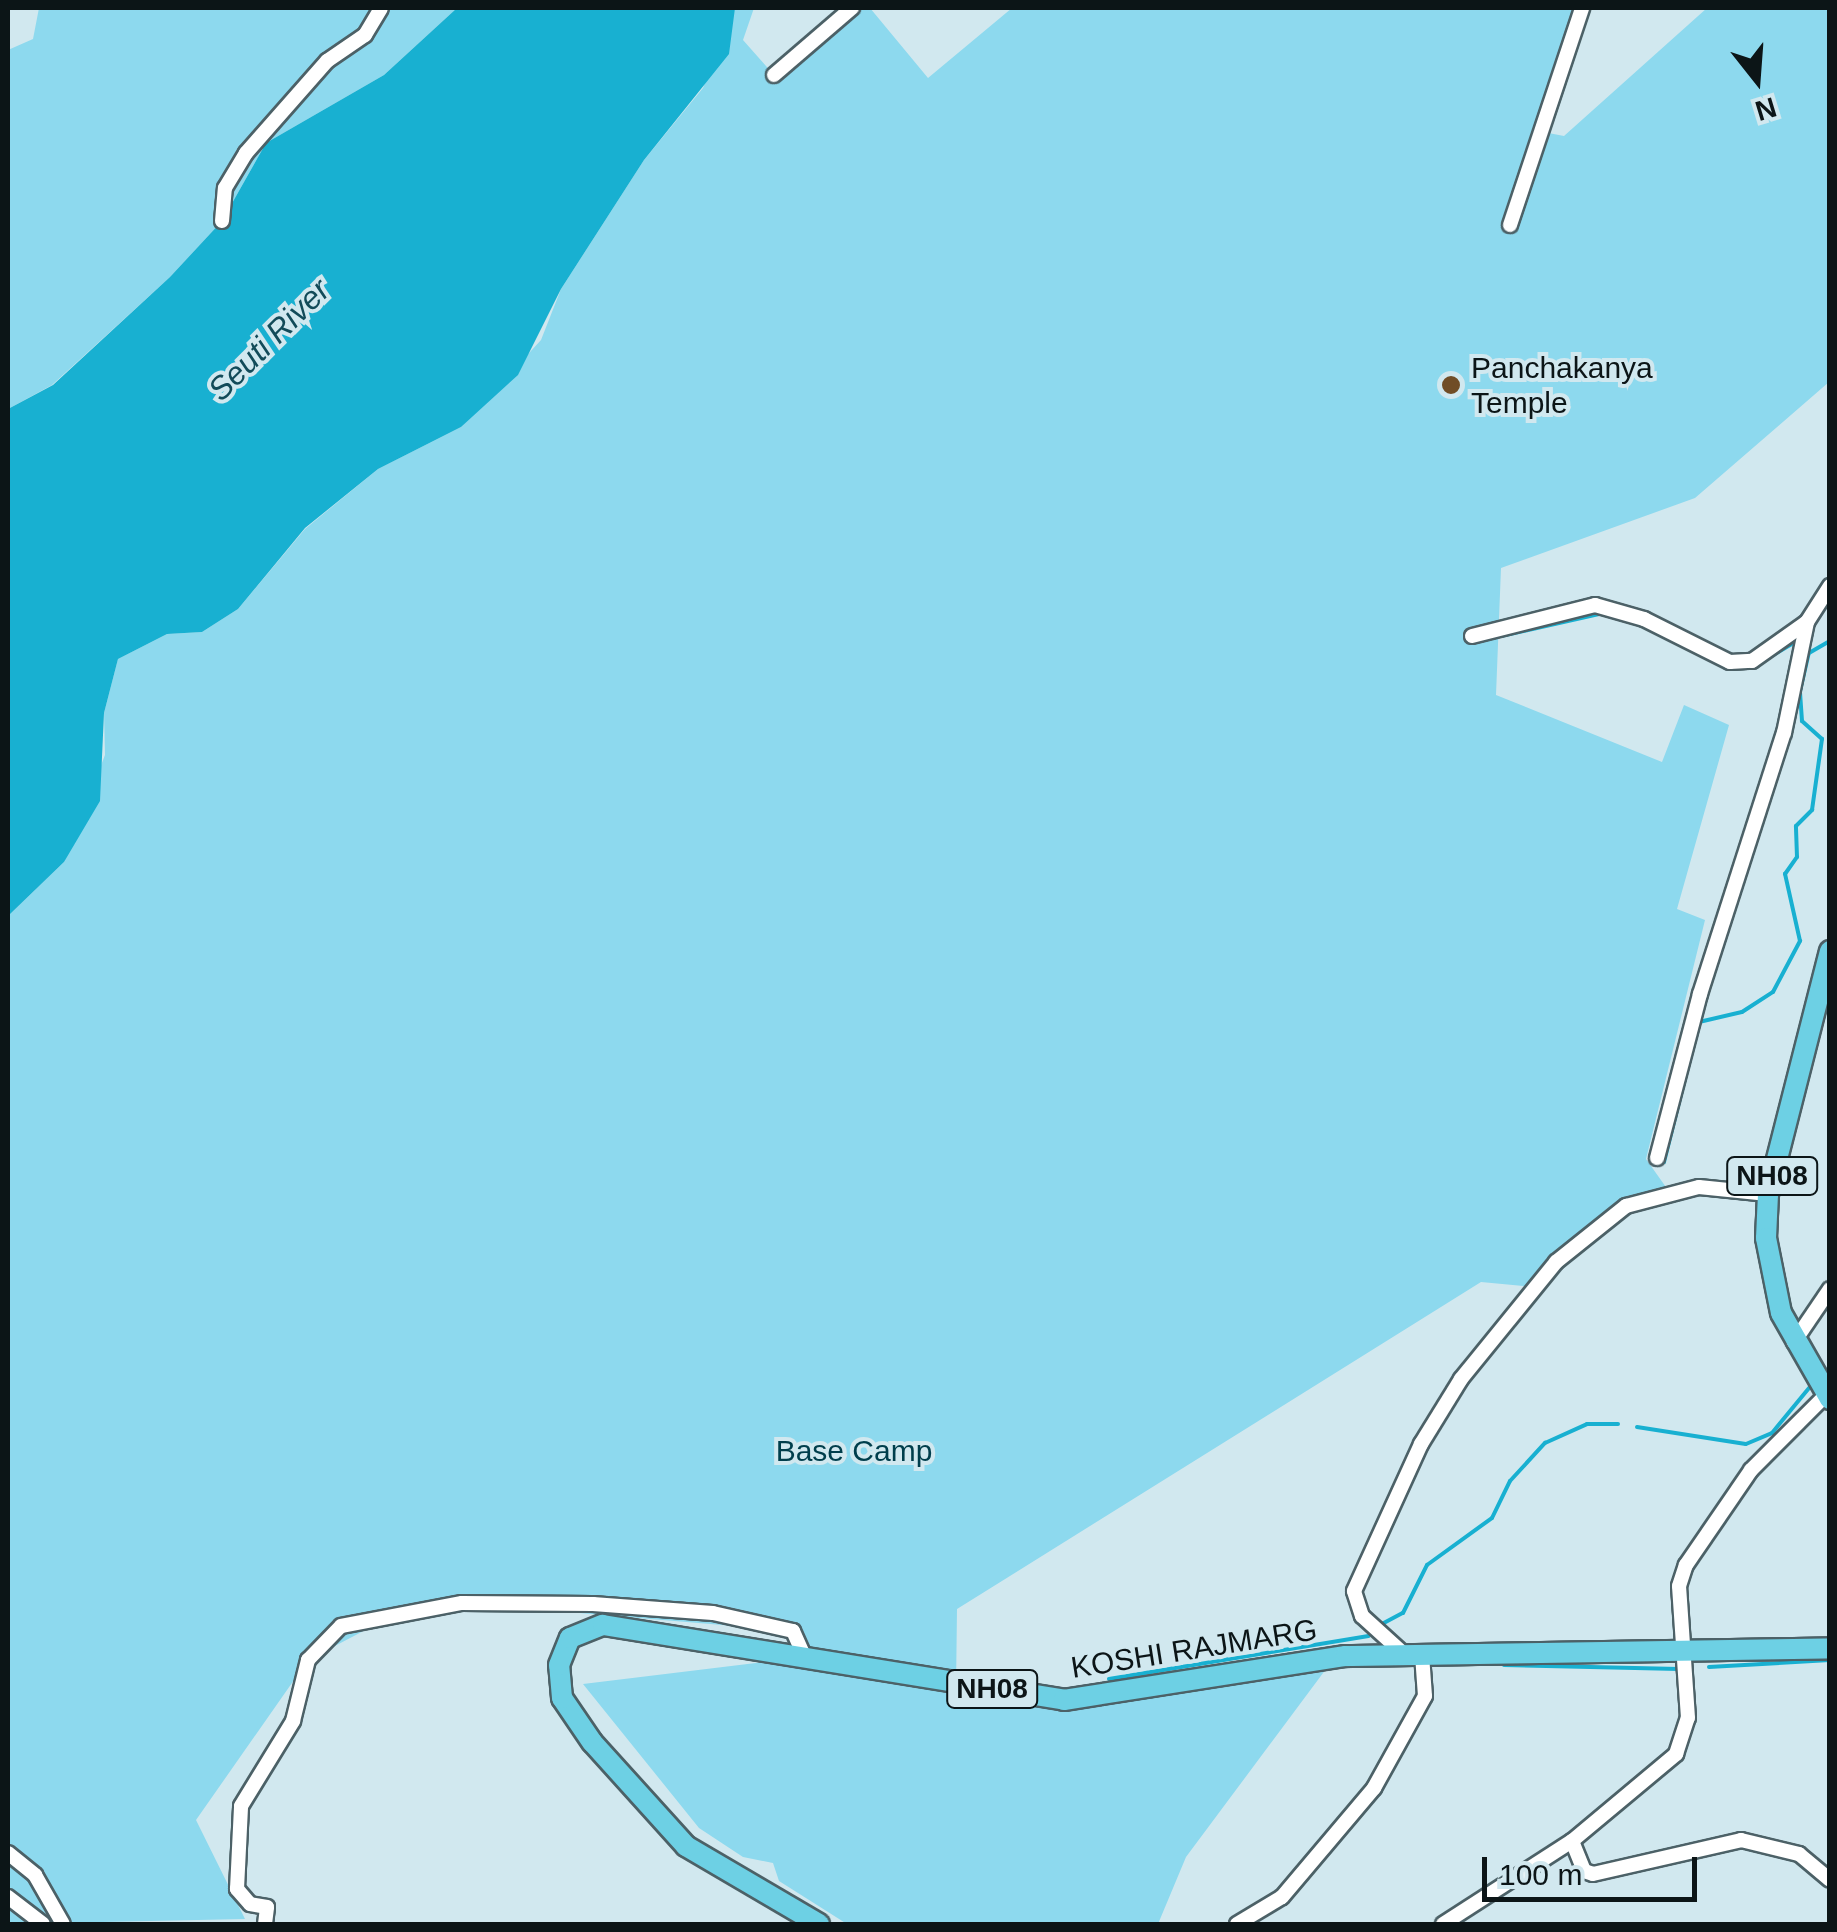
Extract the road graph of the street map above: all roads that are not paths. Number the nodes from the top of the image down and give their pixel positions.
1 (381, 8) edge
2 (852, 8) edge
3 (1582, 8) edge
4 (774, 75) dead end
5 (222, 221) dead end
6 (1510, 225) dead end
7 (1830, 586) edge
8 (1807, 622) junction
9 (1472, 636) dead end
10 (1830, 951) edge
11 (1657, 1158) dead end
12 (1768, 1194) junction
13 (1830, 1290) edge
14 (1794, 1342) junction
15 (1828, 1395) edge
16 (1830, 1648) edge
17 (1414, 1655) junction
18 (1688, 1655) junction
19 (804, 1656) junction
20 (1572, 1842) junction
21 (8, 1854) edge
22 (1830, 1880) edge
23 (8, 1897) edge
24 (43, 1924) edge
25 (63, 1924) edge
26 (265, 1924) edge
27 (820, 1924) edge
28 (1236, 1924) edge
29 (1443, 1924) edge

1 - 5 street
2 - 4 street
3 - 6 street
7 - 8 street
8 - 9 street
8 - 11 street
10 - 12 main road, NH08
12 - 14 main road, NH08
12 - 17 street
13 - 14 street
14 - 15 main road, NH08
15 - 18 street
16 - 18 main road, KOSHI RAJMARG / NH08
17 - 18 main road, KOSHI RAJMARG / NH08
17 - 19 main road, KOSHI RAJMARG / NH08
17 - 28 street
18 - 20 street
19 - 26 street
19 - 27 main road, KOSHI RAJMARG / NH08
20 - 22 street
20 - 29 street
21 - 25 street
23 - 24 street

